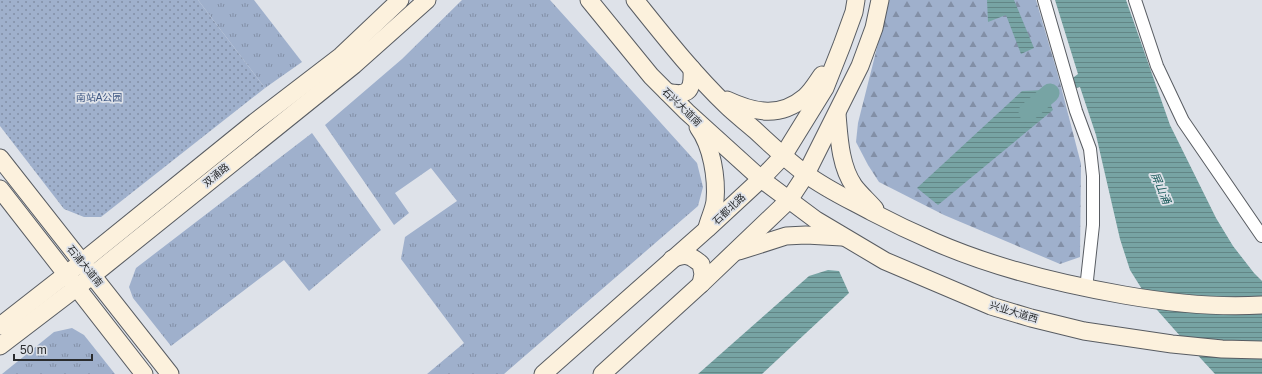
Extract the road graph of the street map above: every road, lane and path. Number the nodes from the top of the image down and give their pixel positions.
1 (400, 0) edge
2 (427, 0) edge
3 (589, 0) edge
4 (635, 0) edge
5 (856, 0) edge
6 (880, 0) edge
7 (1044, 0) edge
8 (1135, 0) edge
9 (842, 45) junction
10 (860, 66) junction
11 (692, 70) junction
12 (667, 92) junction
13 (714, 93) junction
14 (687, 112) junction
15 (837, 114) junction
16 (783, 156) junction
17 (0, 158) edge
18 (806, 174) junction
19 (761, 179) junction
20 (0, 189) edge
21 (789, 200) junction
22 (882, 217) junction
23 (707, 229) junction
24 (1262, 236) edge
25 (844, 237) junction
26 (733, 253) junction
27 (672, 259) junction
28 (88, 268) junction
29 (71, 281) junction
30 (701, 284) junction
31 (1086, 289) junction
32 (1262, 304) edge
33 (1238, 306) junction
34 (1262, 309) edge
35 (0, 326) edge
36 (0, 346) edge
37 (1262, 350) edge
38 (144, 374) edge
39 (170, 374) edge
40 (543, 374) edge
41 (602, 374) edge

1 - 28 main road, 双涌路
2 - 28 main road, 双涌路
3 - 12 main road, 石兴大道南
4 - 11 main road
5 - 9 main road, 石都北路
6 - 10 main road
7 - 31 street
8 - 24 street
9 - 10 main road
9 - 13 main road
9 - 16 main road, 石都北路
10 - 15 main road
11 - 12 main road
11 - 13 main road
12 - 14 main road, 石兴大道南
13 - 16 main road
14 - 19 main road, 石兴大道南
14 - 23 main road
15 - 18 main road
15 - 22 main road
16 - 18 main road
16 - 19 main road, 石都北路
17 - 28 main road, 石浦大道南
18 - 21 main road
18 - 22 main road
19 - 21 main road, 石兴大道南
19 - 23 main road, 石都北路
20 - 29 main road, 石浦大道南
21 - 25 main road, 兴业大道西
21 - 26 main road
22 - 31 main road
23 - 27 main road, 石都北路
25 - 26 main road
25 - 37 main road, 兴业大道西
26 - 30 main road
27 - 30 main road
27 - 40 main road, 石都北路
28 - 29 main road, 双涌路
28 - 39 main road, 石浦大道南
29 - 35 main road, 双涌路
29 - 36 main road, 双涌路
29 - 38 main road, 石浦大道南
30 - 41 main road
31 - 33 main road
32 - 33 main road
33 - 34 main road

